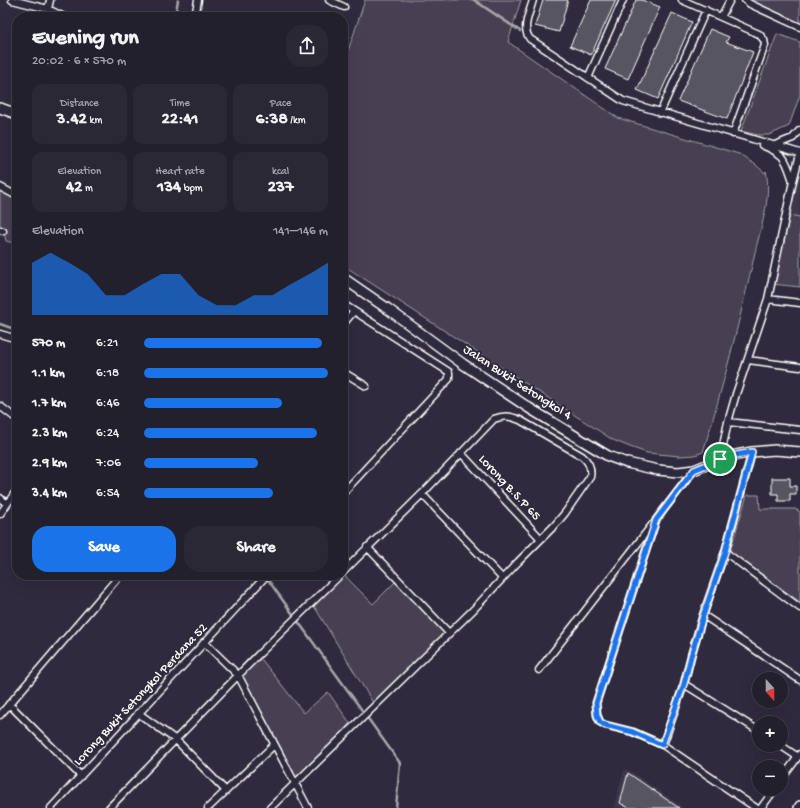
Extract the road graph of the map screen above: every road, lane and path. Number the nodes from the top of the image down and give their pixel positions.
1 (12, 0) edge
2 (50, 0) edge
3 (198, 0) edge
4 (329, 0) edge
5 (533, 0) edge
6 (623, 0) edge
7 (682, 0) edge
8 (730, 0) edge
9 (745, 0) edge
10 (344, 7) dead end
11 (48, 9) junction
12 (706, 10) junction
13 (52, 12) edge
14 (196, 12) edge
15 (721, 17) junction
16 (800, 27) edge
17 (588, 78) junction
18 (0, 108) edge
19 (12, 112) edge
20 (660, 113) junction
21 (800, 130) edge
22 (733, 134) junction
23 (746, 138) junction
24 (774, 145) junction
25 (800, 153) edge
26 (793, 181) junction
27 (0, 187) edge
28 (12, 193) edge
29 (348, 281) edge
30 (768, 300) junction
31 (800, 303) edge
32 (348, 307) edge
33 (354, 311) junction
34 (348, 318) edge
35 (0, 334) edge
36 (12, 338) edge
37 (748, 360) junction
38 (800, 367) edge
39 (348, 375) edge
40 (366, 386) dead end
41 (0, 406) edge
42 (12, 415) edge
43 (728, 422) junction
44 (800, 430) edge
45 (752, 452) junction
46 (800, 452) edge
47 (461, 453) junction
48 (720, 459) junction
49 (694, 470) junction
50 (348, 488) edge
51 (422, 494) junction
52 (12, 497) edge
53 (0, 498) edge
54 (7, 504) junction
55 (0, 514) edge
56 (656, 520) junction
57 (541, 539) junction
58 (367, 547) junction
59 (725, 552) junction
60 (348, 567) edge
61 (502, 578) junction
62 (116, 580) edge
63 (262, 580) edge
64 (335, 580) edge
65 (800, 608) edge
66 (703, 616) junction
67 (449, 633) junction
68 (204, 642) junction
69 (539, 670) dead end
70 (238, 675) junction
71 (800, 680) edge
72 (684, 684) junction
73 (9, 704) junction
74 (138, 713) junction
75 (0, 715) edge
76 (752, 727) edge
77 (176, 740) junction
78 (274, 745) junction
79 (662, 745) junction
80 (788, 749) edge
81 (799, 755) edge
82 (788, 770) edge
83 (81, 776) junction
84 (294, 783) junction
85 (226, 791) junction
86 (770, 796) edge
87 (51, 808) edge
88 (110, 808) edge
89 (208, 808) edge
90 (270, 808) edge
91 (308, 808) edge
92 (756, 808) edge
93 (761, 808) edge

1 - 11 street
2 - 11 street
3 - 14 street
4 - 10 street
5 - 17 street
6 - 17 street
7 - 12 street
8 - 15 street
9 - 16 street
11 - 13 street
12 - 15 street
12 - 20 street
15 - 22 street
17 - 20 street
18 - 19 street
20 - 22 street
21 - 24 street
22 - 23 street
23 - 24 street
23 - 26 street
24 - 25 street
25 - 26 street
26 - 30 street
27 - 28 street
29 - 49 street, Jalan Bukit Setongkol 4
30 - 31 street
30 - 37 street
32 - 33 street
33 - 34 street
33 - 50 street
35 - 36 street
37 - 38 street
37 - 43 street
39 - 40 street
41 - 42 street
43 - 44 street
43 - 48 street
45 - 46 street, Jalan Bukit Setongkol 4
45 - 48 street, Jalan Bukit Setongkol 4
45 - 59 street
47 - 51 street
47 - 57 street, Lorong B.S.P 65
47 - 57 street
48 - 49 street, Jalan Bukit Setongkol 4
49 - 56 street
51 - 58 street
51 - 61 street
52 - 54 street
53 - 54 street
54 - 55 street
56 - 69 street
56 - 79 street
57 - 61 street
58 - 60 street
58 - 67 street
59 - 65 street
59 - 66 street
61 - 67 street
62 - 73 street
63 - 68 street, Lorong Bukit Setongkol Perdana 52
64 - 70 street
66 - 71 street
66 - 72 street
67 - 84 street
68 - 70 street
68 - 74 street, Lorong Bukit Setongkol Perdana 52
70 - 77 street
70 - 78 street
72 - 76 street
72 - 79 street
73 - 75 street
73 - 83 street
74 - 77 street
74 - 83 street, Lorong Bukit Setongkol Perdana 52
77 - 85 street
77 - 88 street
78 - 84 street
78 - 85 street
79 - 92 street
80 - 81 street
81 - 82 street
83 - 87 street, Lorong Bukit Setongkol Perdana 52
84 - 90 street
84 - 91 street
85 - 89 street
86 - 93 street

